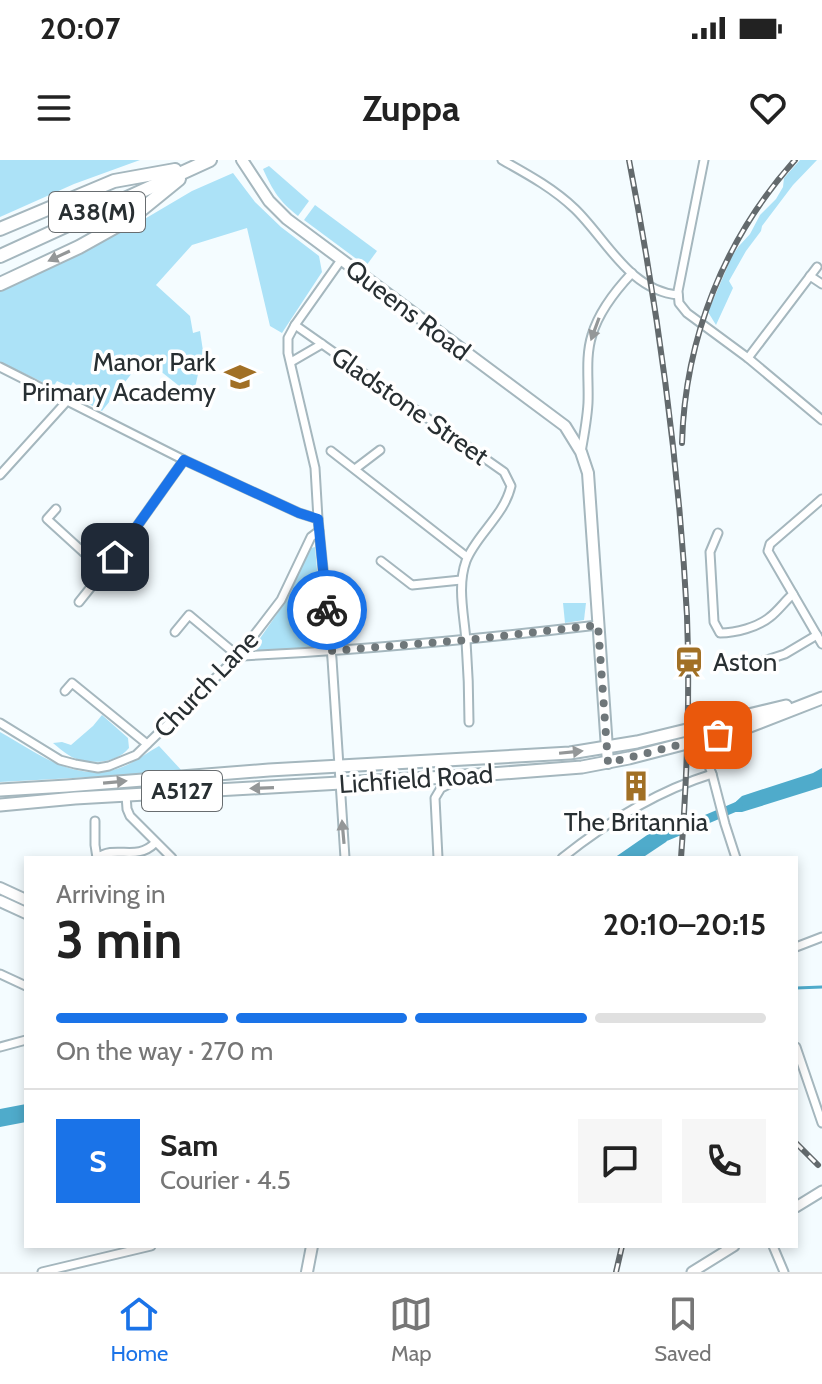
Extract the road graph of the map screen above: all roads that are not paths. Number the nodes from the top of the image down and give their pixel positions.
1 (210, 160) edge
2 (242, 160) edge
3 (502, 160) edge
4 (704, 160) edge
5 (194, 167) junction
6 (0, 229) edge
7 (0, 256) edge
8 (341, 260) junction
9 (817, 267) dead end
10 (632, 273) junction
11 (810, 276) junction
12 (0, 284) edge
13 (822, 284) edge
14 (678, 295) junction
15 (295, 325) junction
16 (322, 344) junction
17 (748, 358) junction
18 (291, 362) junction
19 (0, 367) edge
20 (67, 401) junction
21 (822, 420) edge
22 (586, 423) junction
23 (565, 426) junction
24 (380, 450) dead end
25 (331, 451) dead end
26 (581, 452) junction
27 (184, 460) junction
28 (355, 469) junction
29 (0, 475) edge
30 (822, 499) edge
31 (56, 509) dead end
32 (318, 519) junction
33 (319, 531) junction
34 (718, 533) dead end
35 (467, 557) junction
36 (381, 561) dead end
37 (104, 571) junction
38 (461, 580) junction
39 (793, 594) junction
40 (79, 602) dead end
41 (598, 625) junction
42 (175, 632) dead end
43 (817, 635) junction
44 (466, 640) junction
45 (822, 644) edge
46 (330, 651) junction
47 (238, 656) junction
48 (751, 665) dead end
49 (65, 691) dead end
50 (822, 698) edge
51 (469, 722) dead end
52 (0, 723) edge
53 (699, 740) junction
54 (147, 744) junction
55 (606, 747) junction
56 (608, 763) junction
57 (339, 766) junction
58 (712, 774) junction
59 (464, 776) junction
60 (339, 784) junction
61 (0, 790) edge
62 (126, 795) junction
63 (0, 805) edge
64 (95, 821) dead end
65 (155, 843) junction
66 (97, 856) edge
67 (100, 856) edge
68 (170, 856) edge
69 (345, 856) edge
70 (438, 856) edge
71 (565, 856) edge
72 (735, 856) edge
73 (0, 888) edge
74 (24, 899) edge
75 (0, 901) edge
76 (24, 912) edge
77 (822, 937) edge
78 (798, 946) edge
79 (0, 974) edge
80 (24, 985) edge
81 (24, 1041) edge
82 (0, 1047) edge
83 (798, 1053) edge
84 (822, 1123) edge
85 (822, 1191) edge
86 (798, 1206) edge
87 (143, 1248) edge
88 (312, 1248) edge
89 (731, 1248) edge
90 (774, 1248) edge
91 (42, 1272) edge
92 (307, 1272) edge
93 (692, 1272) edge
94 (784, 1272) edge

1 - 5 highway, A38(M)
2 - 8 main road, Queens Road
3 - 10 street
4 - 14 street
5 - 6 highway
5 - 7 highway, A38(M)
5 -> 12 highway
8 - 15 street
8 - 23 main road, Queens Road
9 - 11 street
10 - 14 street
10 -> 22 street
11 - 13 street
11 - 17 street
14 - 17 street
15 - 16 street, Gladstone Street
15 - 18 street
16 - 18 street
16 - 35 street, Gladstone Street
17 - 21 street
18 - 32 street
19 - 20 street
20 - 27 street
20 - 29 street
22 - 23 street
22 - 26 street
23 - 26 main road, Queens Road
24 - 28 street
25 - 28 street
26 - 41 main road, Queens Road
27 - 32 street
27 - 37 street
28 - 35 street
30 - 39 street
31 - 37 street
32 - 33 street
33 - 46 street
33 - 47 street, Church Lane
34 - 39 street
35 - 38 street
36 - 38 street
37 - 40 street
38 - 44 street
39 - 43 street
41 - 44 street
41 - 55 main road, Queens Road
42 - 47 street
43 - 45 street
43 - 48 street
44 - 46 street
44 - 51 street
46 - 47 street
46 - 57 street
47 - 54 street, Church Lane
49 - 54 street, Church Lane
50 - 53 main road, Lichfield Road / A5127
50 - 55 main road, Lichfield Road / A5127
52 - 54 street
53 - 56 main road, Lichfield Road / A5127
53 - 58 street
55 - 56 main road, Queens Road
57 -> 55 main road, Lichfield Road / A5127
56 - 59 main road, Lichfield Road / A5127
57 - 60 street
61 -> 57 main road, Lichfield Road / A5127
58 - 71 street
58 - 72 street
59 - 60 main road, Lichfield Road / A5127
59 - 70 street
60 -> 62 main road, Lichfield Road / A5127
69 -> 60 street
62 - 63 main road, Lichfield Road / A5127
62 - 65 street
64 - 66 street
65 - 67 street
65 - 68 street
73 - 74 main road
75 - 76 main road
77 - 78 street
79 - 80 street
81 - 82 street
83 - 84 street
85 - 86 street
87 - 91 street
88 - 92 main road
89 - 93 street
90 - 94 street

